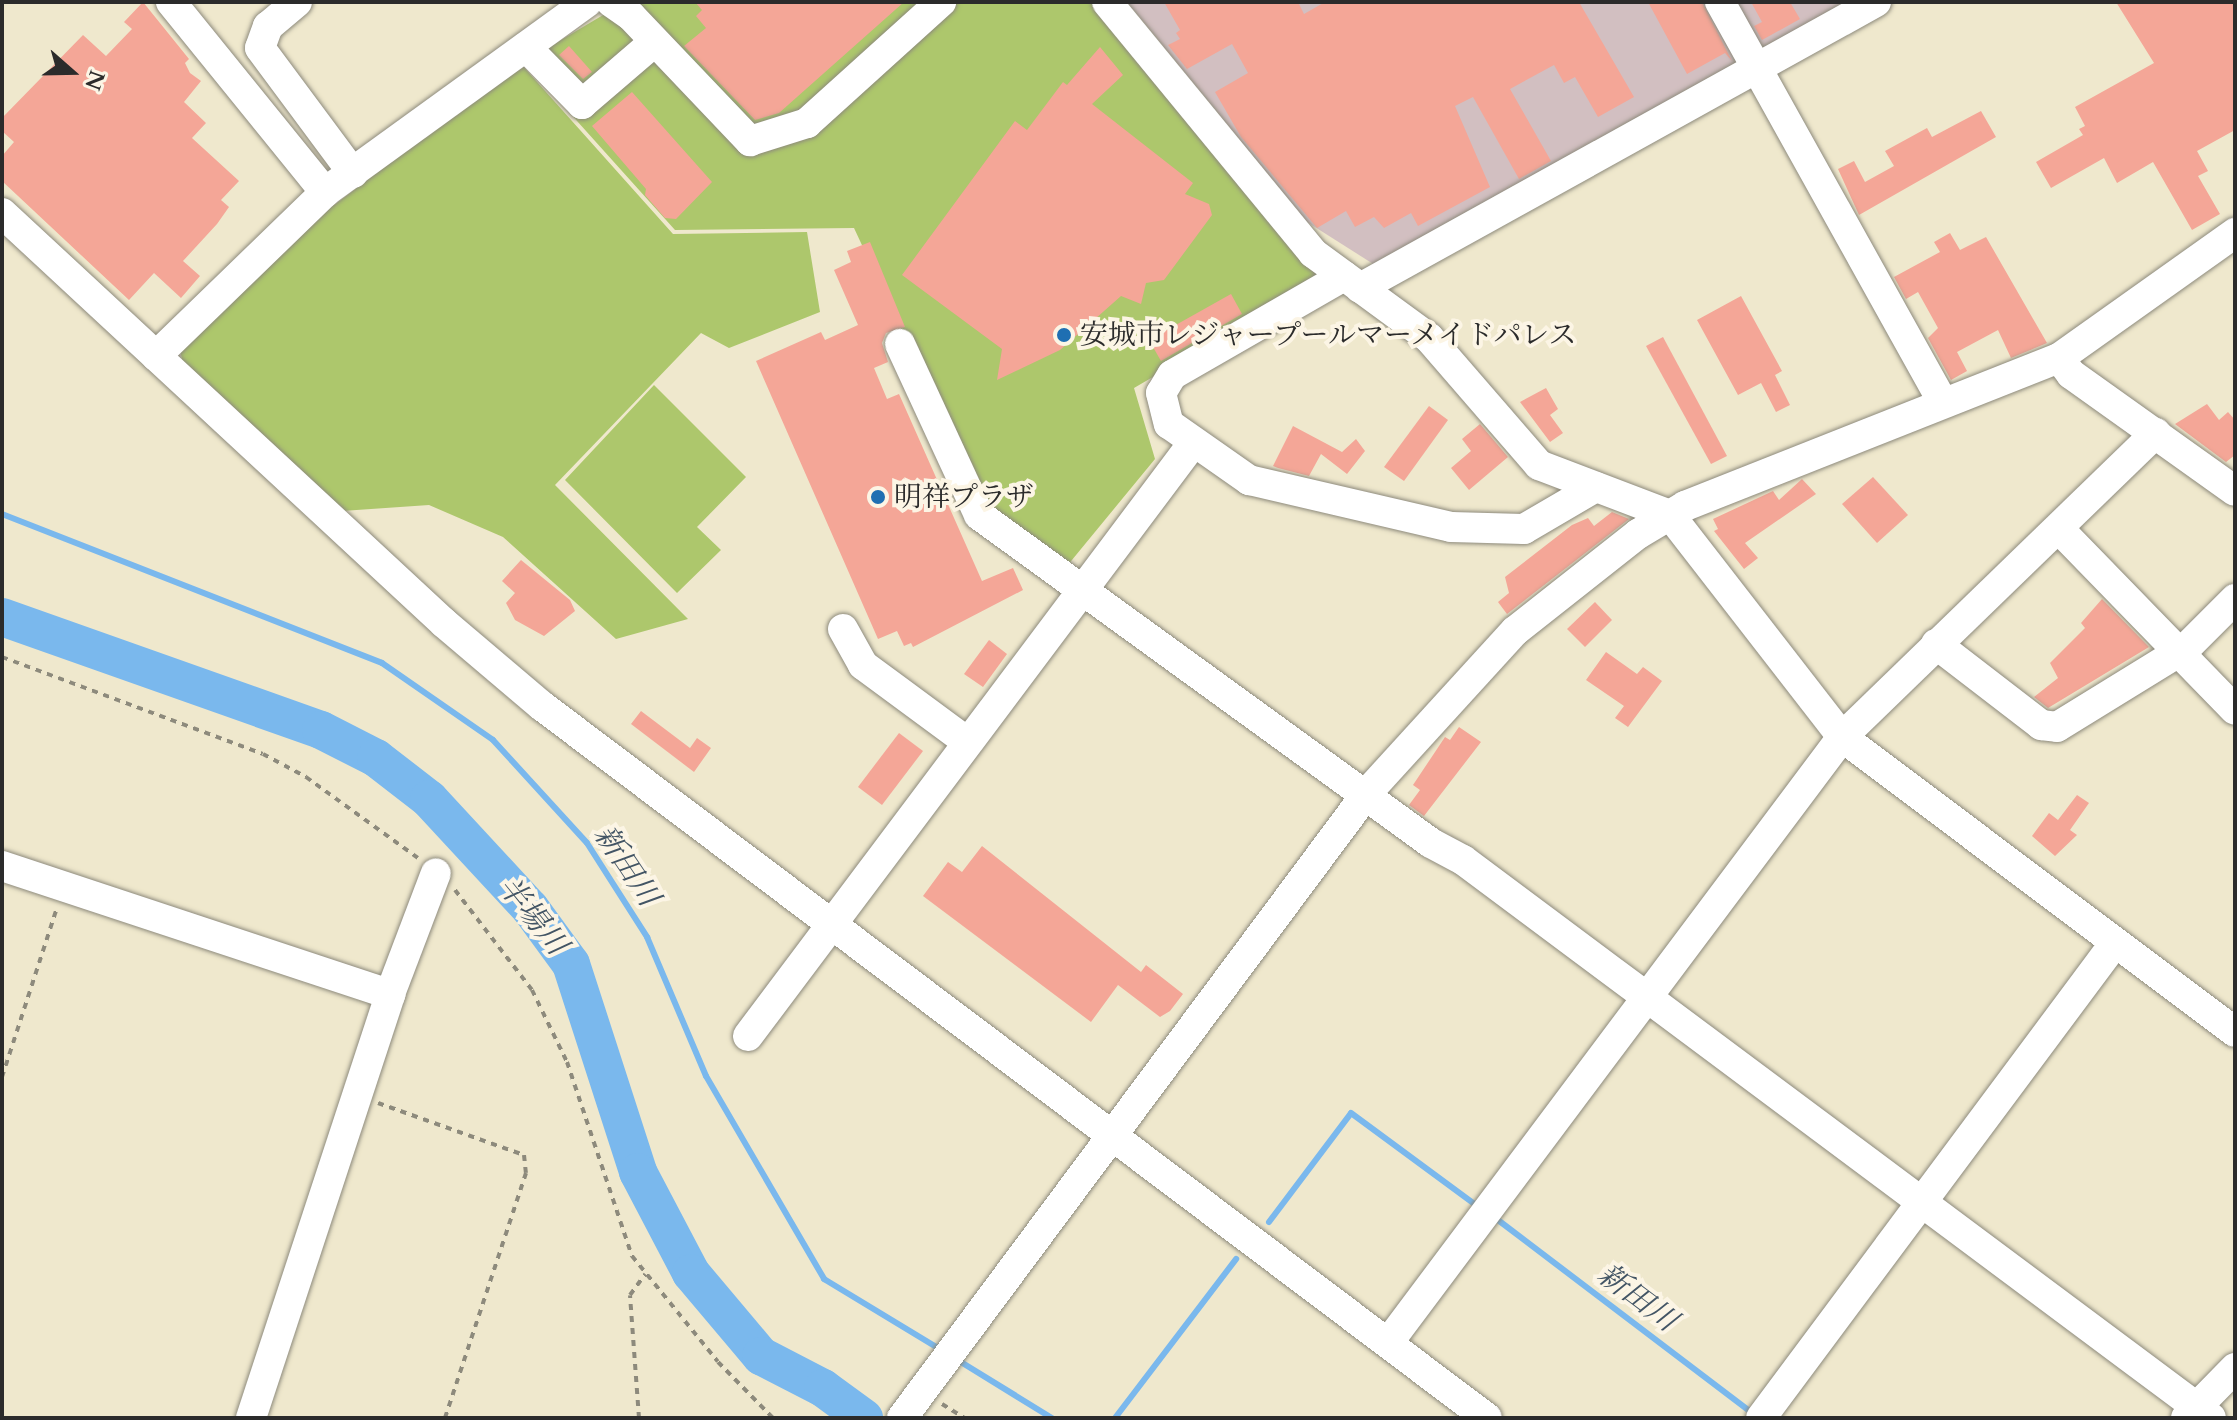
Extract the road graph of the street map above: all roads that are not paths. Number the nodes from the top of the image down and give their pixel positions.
1 (171, 2) edge
2 (297, 2) edge
3 (587, 2) edge
4 (611, 2) edge
5 (941, 2) edge
6 (1720, 2) edge
7 (1876, 2) edge
8 (1113, 4) edge
9 (654, 42) junction
10 (526, 47) junction
11 (1757, 69) junction
12 (353, 173) junction
13 (325, 192) junction
14 (2, 213) edge
15 (2235, 233) edge
16 (1352, 282) junction
17 (900, 344) dead end
18 (156, 356) junction
19 (2059, 358) junction
20 (1942, 401) junction
21 (2156, 433) junction
22 (1193, 443) junction
23 (1596, 487) junction
24 (2235, 491) edge
25 (1670, 515) junction
26 (2059, 529) junction
27 (1080, 588) junction
28 (2235, 599) edge
29 (843, 629) dead end
30 (1936, 644) junction
31 (2177, 652) junction
32 (2235, 710) edge
33 (1842, 737) junction
34 (966, 741) junction
35 (1367, 793) junction
36 (2, 866) edge
37 (436, 873) road end
38 (833, 924) junction
39 (2114, 944) junction
40 (390, 994) junction
41 (1647, 996) junction
42 (2235, 1032) edge
43 (748, 1036) dead end
44 (1112, 1135) junction
45 (1923, 1203) junction
46 (1388, 1343) junction
47 (2235, 1368) edge
48 (915, 1401) edge
49 (2198, 1414) edge
50 (251, 1418) edge
51 (1487, 1418) edge
52 (1761, 1418) edge

1 - 13 street
2 - 12 street
3 - 10 street
4 - 9 street
5 - 9 street
6 - 11 street
7 - 11 street
8 - 16 street
9 - 10 street
10 - 12 street
11 - 16 street
11 - 20 street
12 - 13 street
13 - 18 street
14 - 18 street
15 - 19 street
16 - 22 street
16 - 23 street
17 - 27 street
18 - 38 street
19 - 20 street
19 - 21 street
20 - 25 street
21 - 24 street
21 - 26 street
22 - 23 street
22 - 27 street
23 - 25 street
25 - 33 street
25 - 35 street
26 - 30 street
26 - 31 street
27 - 34 street
27 - 35 street
28 - 31 street
29 - 34 street
30 - 31 street
30 - 33 street
31 - 32 street
33 - 39 street
33 - 41 street
34 - 38 street
35 - 41 street
35 - 44 street
36 - 40 street
37 - 40 street
38 - 43 street
38 - 44 street
39 - 42 street
39 - 45 street
40 - 50 street
41 - 45 street
41 - 46 street
44 - 46 street
44 - 48 street
45 - 49 street
45 - 52 street
46 - 51 street
47 - 49 street

